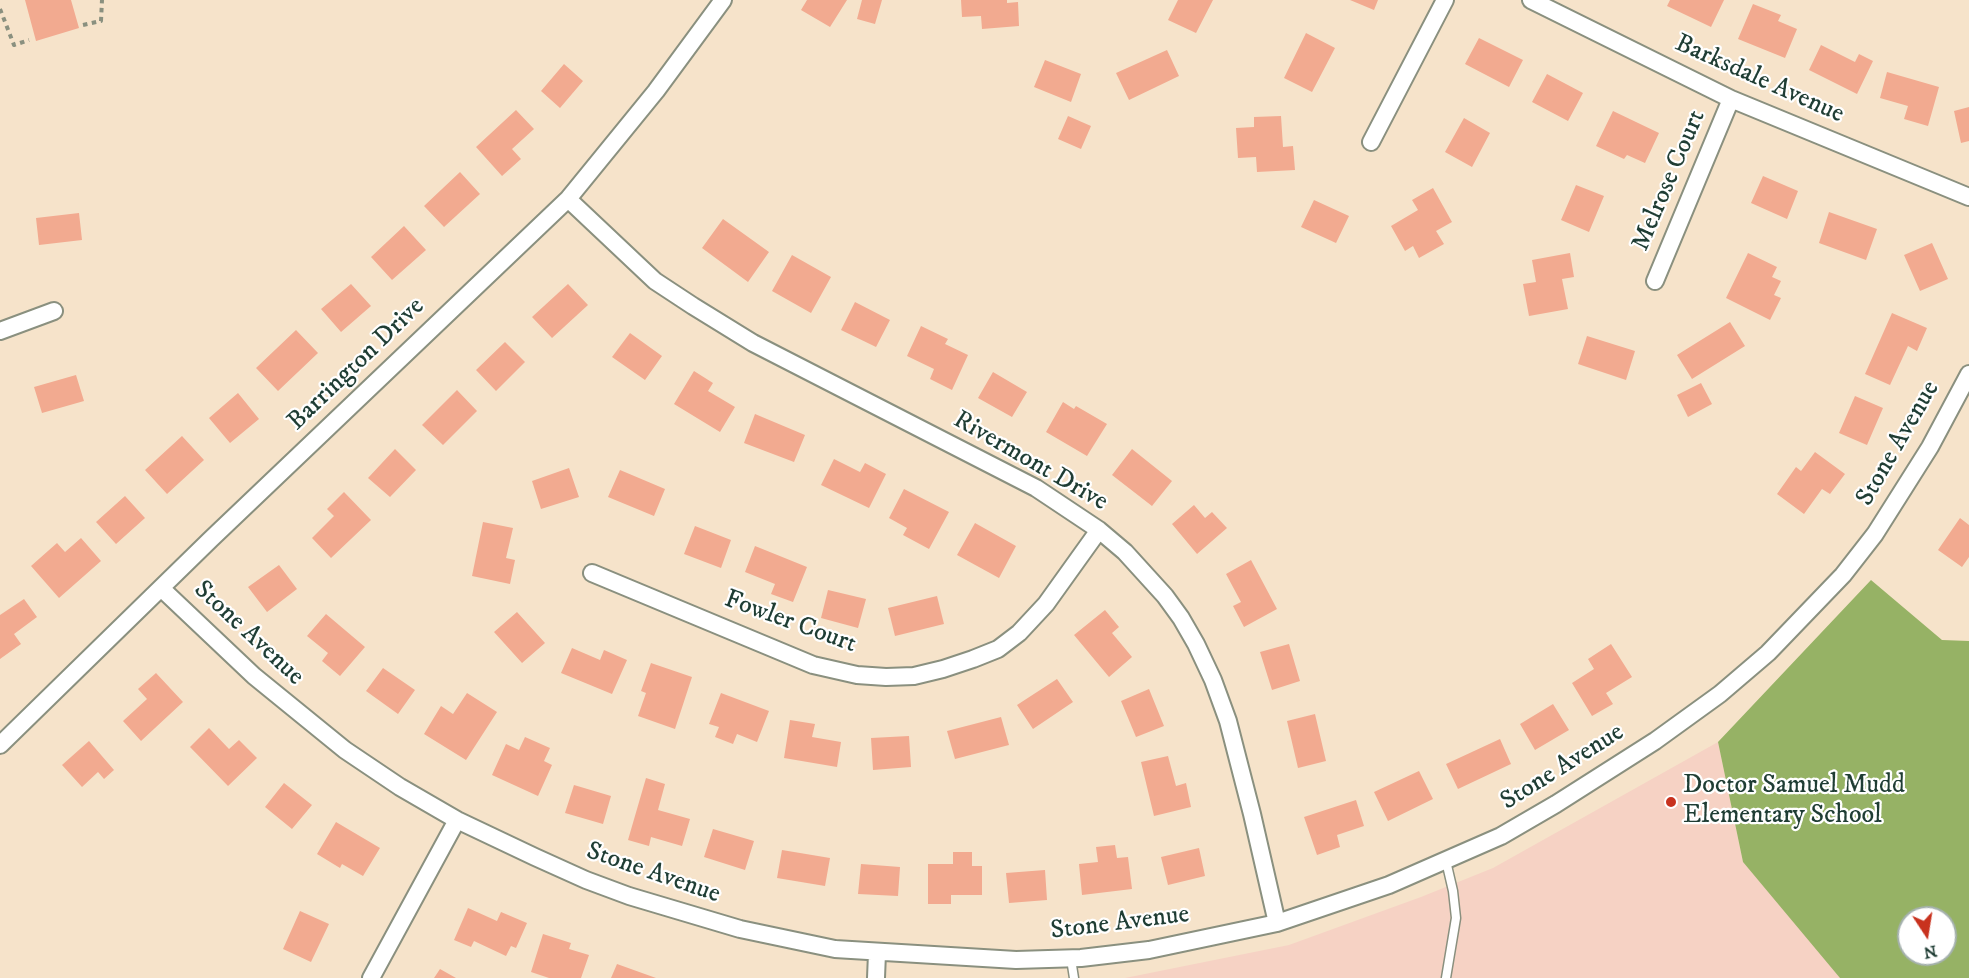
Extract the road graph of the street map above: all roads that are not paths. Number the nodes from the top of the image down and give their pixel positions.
1 (723, 0) edge
2 (1445, 0) edge
3 (1531, 0) edge
4 (1731, 99) junction
5 (1371, 142) dead end
6 (1969, 196) edge
7 (568, 199) junction
8 (1655, 281) dead end
9 (54, 311) dead end
10 (0, 331) edge
11 (1969, 374) edge
12 (1099, 530) junction
13 (592, 573) dead end
14 (161, 588) junction
15 (0, 745) edge
16 (457, 820) junction
17 (1446, 861) junction
18 (1277, 923) junction
19 (877, 953) junction
20 (1071, 959) junction
21 (371, 978) edge
22 (876, 978) edge
23 (1074, 978) edge
24 (1446, 978) edge

1 - 7 street, Barrington Drive
2 - 5 street
3 - 4 street, Barksdale Avenue
4 - 6 street, Barksdale Avenue
4 - 8 street, Melrose Court
7 - 12 street, Rivermont Drive
7 - 14 street, Barrington Drive
9 - 10 street
11 - 17 street, Stone Avenue
12 - 13 street, Fowler Court
12 - 18 street, Rivermont Drive
14 - 15 street, Barrington Drive
14 - 16 street, Stone Avenue
16 - 19 street, Stone Avenue
16 - 21 street
17 - 18 street, Stone Avenue
17 - 24 lane
18 - 20 street, Stone Avenue
19 - 20 street, Stone Avenue
19 - 22 street
20 - 23 lane

